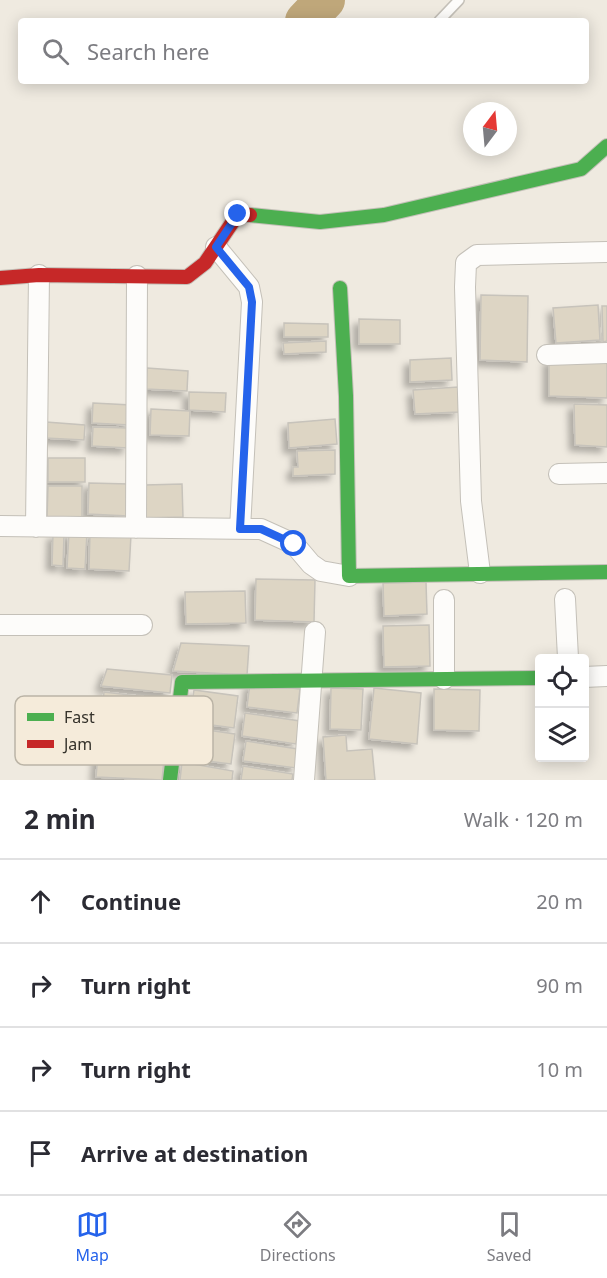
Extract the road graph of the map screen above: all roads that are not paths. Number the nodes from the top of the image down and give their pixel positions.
1 (459, 0) edge
2 (442, 18) edge
3 (607, 146) edge
4 (216, 247) junction
5 (607, 252) edge
6 (39, 275) junction
7 (137, 276) junction
8 (0, 278) edge
9 (340, 288) dead end
10 (607, 353) edge
11 (547, 355) dead end
12 (607, 473) edge
13 (560, 474) dead end
14 (0, 526) edge
15 (36, 527) junction
16 (136, 528) junction
17 (240, 529) junction
18 (607, 572) edge
19 (480, 573) junction
20 (349, 576) junction
21 (565, 599) dead end
22 (444, 600) dead end
23 (0, 625) edge
24 (142, 625) dead end
25 (315, 632) dead end
26 (568, 654) edge
27 (607, 676) edge
28 (589, 677) edge
29 (535, 678) edge
30 (444, 679) junction
31 (312, 681) junction
32 (180, 696) edge
33 (172, 765) edge
34 (170, 780) edge
35 (304, 780) edge

1 - 2 lane
3 - 4 street
4 - 7 street
4 - 17 street
5 - 19 street
6 - 7 street
6 - 8 street
6 - 15 street
7 - 16 street
9 - 20 street
10 - 11 street
12 - 13 street
14 - 15 street
15 - 16 street
16 - 17 street
17 - 20 street
18 - 19 street
19 - 20 street
21 - 26 street
22 - 30 street
23 - 24 street
25 - 31 street
27 - 28 street
29 - 30 street
30 - 31 street
31 - 32 street
31 - 35 street
33 - 34 street

